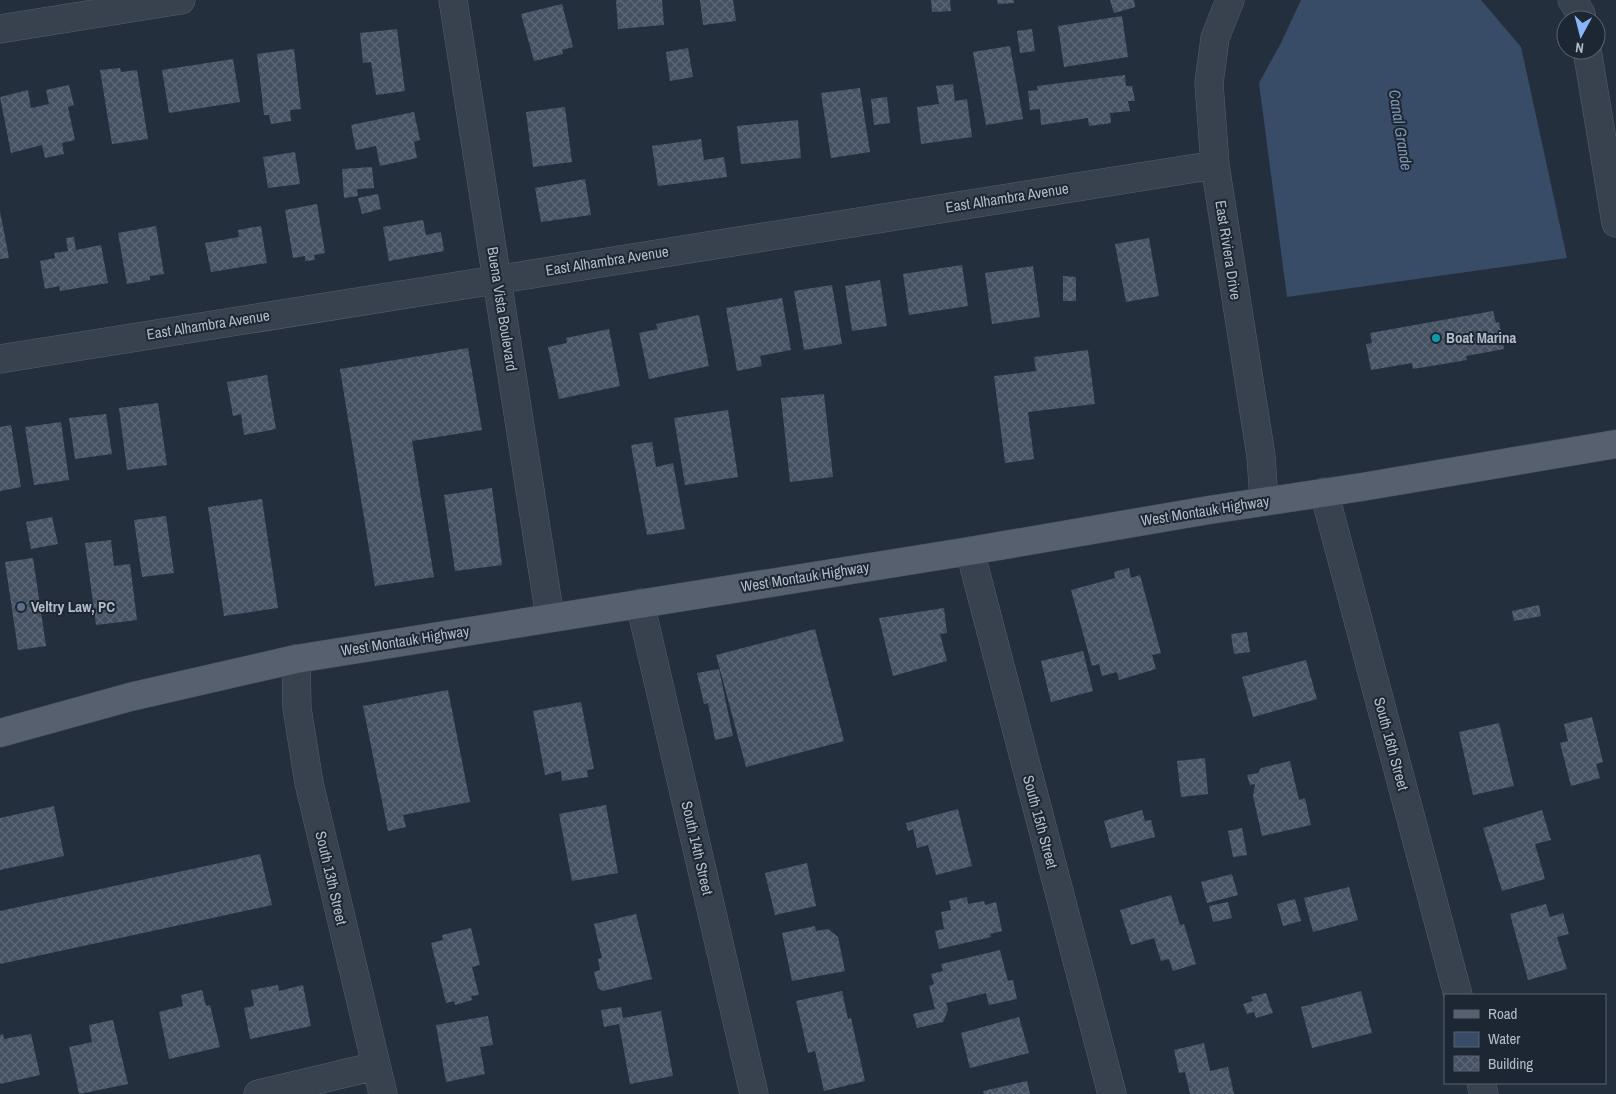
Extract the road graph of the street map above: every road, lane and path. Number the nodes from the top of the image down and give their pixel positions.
1 (181, 0) edge
2 (453, 0) edge
3 (1230, 0) edge
4 (0, 29) edge
5 (1591, 60) edge
6 (1607, 104) edge
7 (1215, 165) junction
8 (1616, 223) edge
9 (498, 278) junction
10 (0, 359) edge
11 (1616, 444) edge
12 (1324, 492) junction
13 (1264, 501) junction
14 (970, 551) junction
15 (640, 603) junction
16 (550, 617) junction
17 (296, 659) junction
18 (0, 733) edge
19 (1458, 994) edge
20 (376, 1066) junction
21 (258, 1094) edge
22 (383, 1094) edge
23 (754, 1094) edge
24 (1112, 1094) edge

1 - 4 street
2 - 9 street, Buena Vista Boulevard
3 - 7 street, East Riviera Drive
5 - 6 street
6 - 8 street
7 - 9 street, East Alhambra Avenue
7 - 13 street, East Riviera Drive
9 - 10 street, East Alhambra Avenue
9 - 16 street, Buena Vista Boulevard
11 - 12 main road, West Montauk Highway
12 - 13 main road, West Montauk Highway
12 - 19 street, South 16th Street
13 - 14 main road, West Montauk Highway
14 - 15 main road, West Montauk Highway
14 - 24 street, South 15th Street
15 - 16 main road, West Montauk Highway
15 - 23 street, South 14th Street
16 - 17 main road, West Montauk Highway
17 - 18 main road, West Montauk Highway
17 - 20 street, South 13th Street
20 - 21 street
20 - 22 street, South 13th Street

